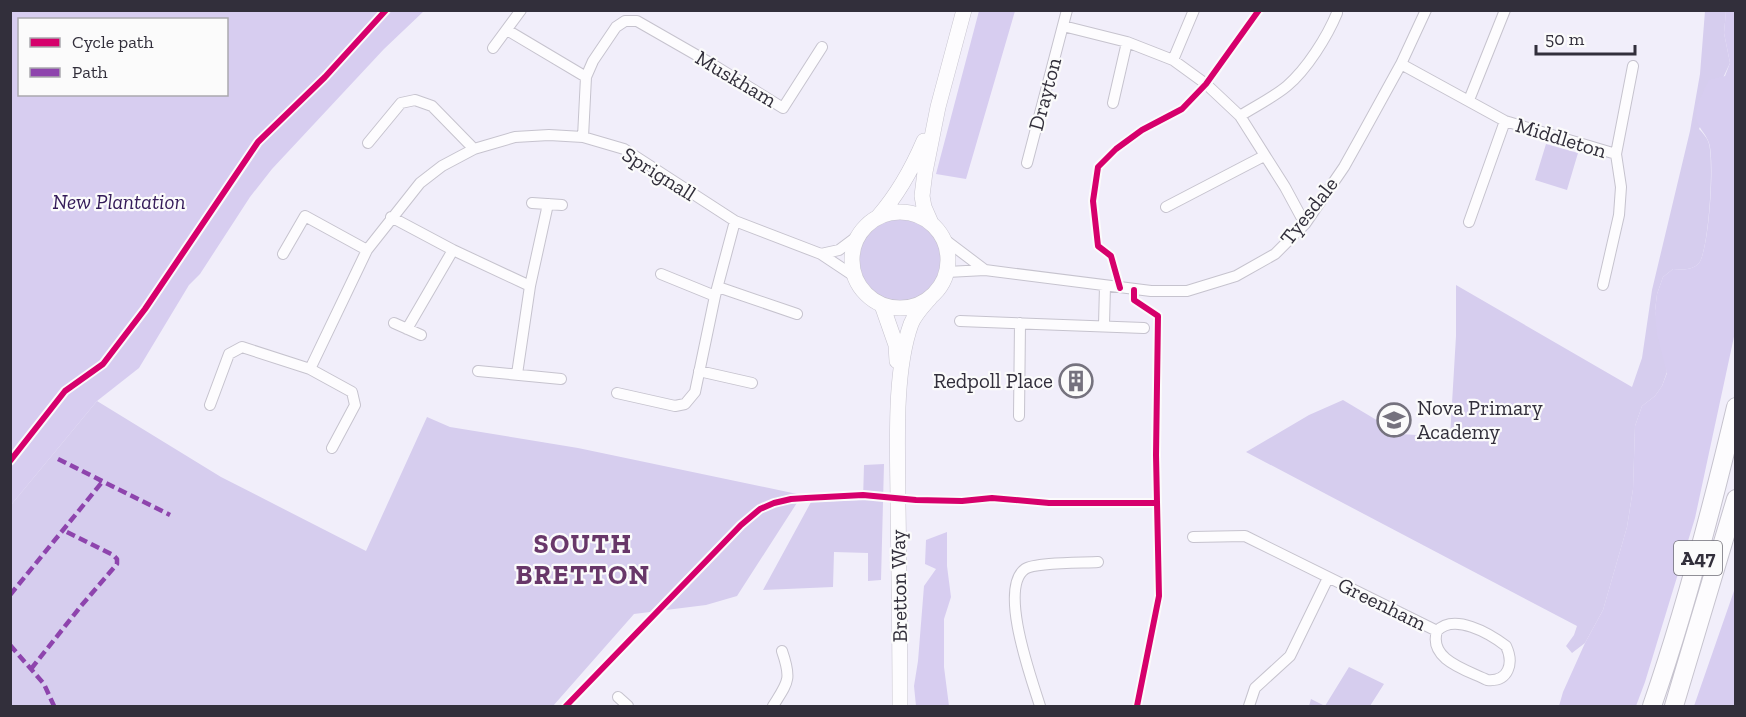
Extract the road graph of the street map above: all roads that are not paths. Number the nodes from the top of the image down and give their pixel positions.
1 (521, 10) edge
2 (964, 10) edge
3 (1067, 10) edge
4 (1194, 10) edge
5 (1426, 10) edge
6 (1505, 10) edge
7 (1337, 13) dead end
8 (624, 16) edge
9 (1063, 26) junction
10 (507, 30) junction
11 (1127, 42) junction
12 (822, 46) dead end
13 (493, 48) dead end
14 (1173, 60) junction
15 (1401, 64) junction
16 (1634, 66) dead end
17 (586, 77) junction
18 (1469, 100) junction
19 (1113, 104) dead end
20 (938, 107) junction
21 (1240, 116) junction
22 (1505, 121) junction
23 (583, 137) junction
24 (368, 143) dead end
25 (474, 148) junction
26 (1616, 154) junction
27 (1264, 156) junction
28 (1027, 164) dead end
29 (532, 203) dead end
30 (548, 204) junction
31 (562, 205) dead end
32 (1166, 207) dead end
33 (392, 217) junction
34 (878, 217) junction
35 (735, 220) junction
36 (1469, 222) dead end
37 (931, 223) junction
38 (1305, 224) junction
39 (858, 235) junction
40 (944, 238) junction
41 (367, 250) junction
42 (453, 250) junction
43 (283, 254) dead end
44 (821, 254) junction
45 (986, 270) junction
46 (947, 272) junction
47 (661, 274) dead end
48 (854, 276) junction
49 (1603, 285) dead end
50 (530, 286) junction
51 (1105, 286) junction
52 (717, 291) junction
53 (930, 298) junction
54 (882, 305) junction
55 (797, 314) dead end
56 (960, 321) dead end
57 (1020, 322) junction
58 (394, 323) dead end
59 (1104, 325) junction
60 (1144, 328) dead end
61 (407, 329) junction
62 (421, 335) dead end
63 (310, 369) junction
64 (478, 370) dead end
65 (699, 371) junction
66 (517, 374) junction
67 (561, 379) dead end
68 (752, 383) dead end
69 (616, 393) dead end
70 (899, 394) junction
71 (210, 405) dead end
72 (1736, 406) edge
73 (1019, 416) dead end
74 (332, 448) dead end
75 (1736, 499) edge
76 (1193, 537) dead end
77 (1098, 562) dead end
78 (1328, 578) junction
79 (1437, 631) junction
80 (782, 651) dead end
81 (618, 697) dead end
82 (628, 706) edge
83 (773, 706) edge
84 (900, 706) edge
85 (1040, 706) edge
86 (1250, 706) edge
87 (1652, 706) edge
88 (1674, 706) edge

1 - 10 street
2 - 20 street
3 - 9 street, Drayton
4 - 14 street
5 - 15 street, Tyesdale
6 - 18 street
7 - 21 street
8 - 12 street, Muskham
8 - 17 street, Muskham
9 - 11 street
9 - 28 street, Drayton
10 - 13 street
10 - 17 street
11 - 14 street
11 - 19 street
14 - 21 street
15 - 18 street, Middleton
15 - 38 street, Tyesdale
16 - 26 street, Middleton
17 - 23 street, Muskham
18 - 22 street, Middleton
20 - 34 street
20 - 37 street
21 - 27 street
22 - 26 street, Middleton
22 - 36 street, Middleton
23 - 25 street, Sprignall
23 - 35 street, Sprignall
24 - 25 street
25 - 33 street, Sprignall
26 - 49 street, Middleton
27 - 32 street
27 - 38 street
29 - 30 street
30 - 31 street
30 - 50 street
33 - 41 street, Sprignall
33 - 42 street
34 - 37 street
34 - 39 street
35 - 44 street, Sprignall
35 - 52 street
37 - 40 street
38 - 51 street, Tyesdale
39 - 44 street
39 - 48 street
40 - 45 street, Tyesdale
40 - 46 street
41 - 43 street
41 - 63 street, Sprignall
42 - 50 street
42 - 61 street
44 - 48 street, Sprignall
45 - 46 street, Tyesdale
45 - 51 street, Tyesdale
46 - 53 street
47 - 52 street
48 - 54 street
50 - 66 street
51 - 59 street
52 - 55 street
52 - 65 street
53 - 54 street
53 - 70 street, Bretton Way
54 - 70 street, Bretton Way
56 - 57 street
57 - 59 street
57 - 73 street
58 - 61 street
59 - 60 street
61 - 62 street
63 - 71 street
63 - 74 street
64 - 66 street
65 - 68 street
65 - 69 street
66 - 67 street
70 - 84 street, Bretton Way
72 - 87 highway, A47
75 - 88 highway, A47
76 - 78 street, Greenham
77 - 85 street
78 - 79 street, Greenham
78 - 86 street, Greenham
79 - 79 street, Greenham
80 - 83 street
81 - 82 street

